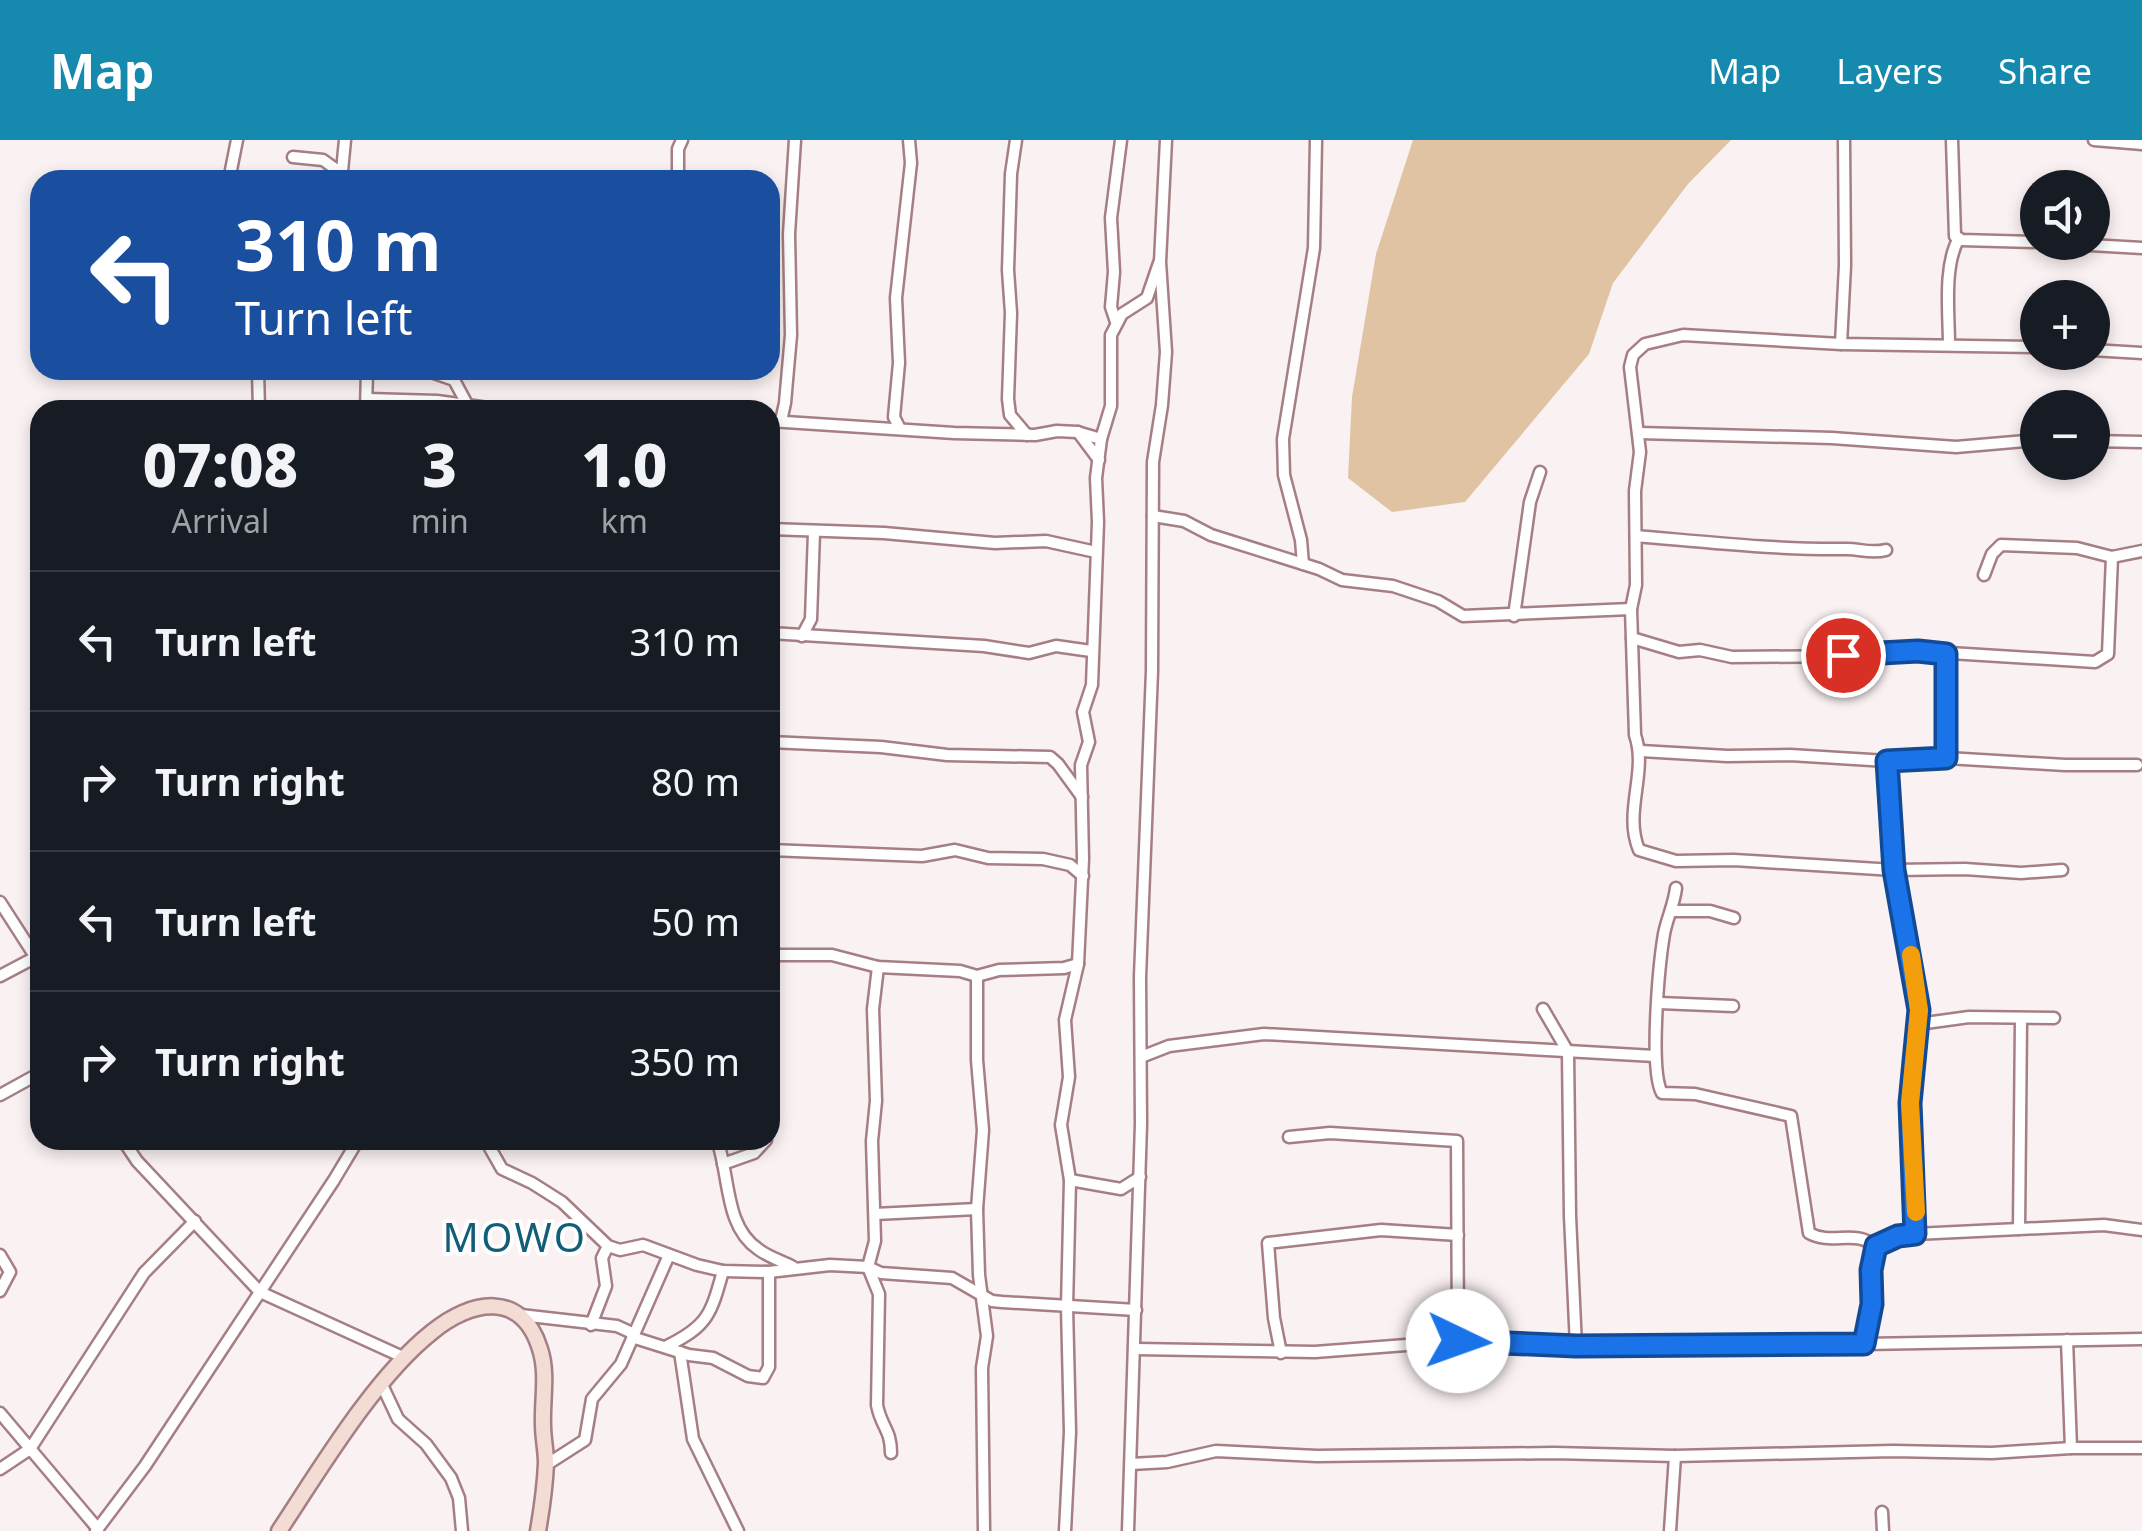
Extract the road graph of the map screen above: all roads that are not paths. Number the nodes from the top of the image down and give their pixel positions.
1 (237, 140) edge
2 (345, 140) edge
3 (682, 140) edge
4 (795, 140) edge
5 (909, 140) edge
6 (1016, 140) edge
7 (1121, 140) edge
8 (1166, 140) edge
9 (1316, 140) edge
10 (1844, 140) edge
11 (1952, 140) edge
12 (2094, 140) edge
13 (2142, 144) edge
14 (293, 157) dead end
15 (231, 170) edge
16 (338, 170) edge
17 (346, 170) edge
18 (678, 170) edge
19 (1959, 238) junction
20 (2020, 241) edge
21 (2110, 246) edge
22 (2142, 248) edge
23 (1157, 284) junction
24 (1116, 322) junction
25 (1841, 344) junction
26 (1949, 345) junction
27 (2020, 347) edge
28 (2110, 351) edge
29 (2142, 353) edge
30 (779, 400) edge
31 (1010, 415) junction
32 (894, 416) junction
33 (780, 422) edge
34 (884, 427) junction
35 (900, 428) junction
36 (1078, 432) junction
37 (988, 433) junction
38 (1639, 433) junction
39 (1027, 434) junction
40 (1101, 439) junction
41 (2020, 441) edge
42 (2110, 441) edge
43 (2142, 442) edge
44 (1099, 460) junction
45 (1540, 472) dead end
46 (1153, 516) junction
47 (780, 530) edge
48 (814, 532) junction
49 (1636, 536) junction
50 (1886, 550) dead end
51 (2142, 551) edge
52 (1096, 552) junction
53 (2112, 556) junction
54 (1303, 564) junction
55 (1984, 574) dead end
56 (1631, 609) junction
57 (1514, 616) junction
58 (780, 634) edge
59 (802, 636) junction
60 (1632, 638) junction
61 (1091, 651) junction
62 (1946, 654) junction
63 (780, 742) edge
64 (1641, 752) junction
65 (1946, 758) junction
66 (1887, 761) junction
67 (2137, 765) dead end
68 (1082, 798) junction
69 (780, 850) edge
70 (1083, 859) junction
71 (1070, 864) junction
72 (1894, 870) junction
73 (2062, 870) dead end
74 (1082, 876) junction
75 (1676, 888) dead end
76 (0, 902) edge
77 (1673, 910) junction
78 (1734, 918) dead end
79 (30, 949) edge
80 (780, 956) edge
81 (30, 964) edge
82 (878, 967) junction
83 (1077, 970) junction
84 (0, 976) edge
85 (977, 976) junction
86 (1659, 1004) junction
87 (1733, 1006) dead end
88 (1543, 1009) dead end
89 (2054, 1018) dead end
90 (2020, 1020) junction
91 (1918, 1024) junction
92 (1568, 1052) junction
93 (1655, 1056) junction
94 (1141, 1057) junction
95 (30, 1079) edge
96 (0, 1095) edge
97 (1289, 1137) dead end
98 (130, 1150) edge
99 (352, 1150) edge
100 (491, 1150) edge
101 (720, 1150) edge
102 (757, 1150) edge
103 (723, 1164) junction
104 (1140, 1176) junction
105 (1070, 1180) junction
106 (977, 1209) junction
107 (874, 1214) junction
108 (195, 1221) junction
109 (2018, 1228) junction
110 (2142, 1230) edge
111 (1915, 1234) junction
112 (1458, 1236) junction
113 (608, 1246) junction
114 (1876, 1246) junction
115 (670, 1255) junction
116 (0, 1256) edge
117 (868, 1267) junction
118 (796, 1268) junction
119 (723, 1271) junction
120 (769, 1272) junction
121 (0, 1291) edge
122 (260, 1292) junction
123 (982, 1294) junction
124 (1067, 1307) junction
125 (1136, 1310) junction
126 (520, 1316) junction
127 (591, 1325) junction
128 (635, 1338) junction
129 (2142, 1339) edge
130 (2067, 1340) junction
131 (1458, 1341) junction
132 (1864, 1344) junction
133 (666, 1346) junction
134 (1576, 1346) junction
135 (1136, 1348) junction
136 (680, 1352) junction
137 (1281, 1353) junction
138 (406, 1358) junction
139 (382, 1385) junction
140 (0, 1413) edge
141 (2071, 1448) junction
142 (2142, 1448) edge
143 (30, 1449) junction
144 (891, 1454) dead end
145 (1675, 1456) junction
146 (1132, 1464) junction
147 (546, 1465) junction
148 (0, 1469) edge
149 (1882, 1512) dead end
150 (97, 1530) edge
151 (283, 1530) edge
152 (462, 1531) edge
153 (538, 1531) edge
154 (738, 1531) edge
155 (984, 1531) edge
156 (1065, 1531) edge
157 (1128, 1531) edge
158 (1670, 1531) edge
159 (1883, 1531) edge

1 - 15 street
2 - 17 street
3 - 18 street
4 - 30 street
5 - 32 street
6 - 31 street
7 - 24 street
8 - 23 street
9 - 54 street
10 - 25 street
11 - 19 street
12 - 13 street
14 - 16 street
19 - 20 street
19 - 26 street
21 - 22 street
23 - 24 street
23 - 46 street
24 - 40 street
25 - 26 street
25 - 38 street
26 - 27 street
28 - 29 street
31 - 37 street
31 - 39 street
32 - 34 street
32 - 35 street
33 - 34 street
34 - 35 street
35 - 37 street
36 - 39 street
36 - 40 street
36 - 44 street
37 - 39 street
38 - 41 street
38 - 49 street
40 - 44 street
42 - 43 street
44 - 52 street
45 - 57 street
46 - 54 street
46 - 94 street
47 - 48 street
48 - 52 street
48 - 59 street
49 - 50 street
49 - 56 street
51 - 53 street
52 - 61 street
53 - 55 street
53 - 62 street
54 - 57 street
56 - 57 street
56 - 60 street
58 - 59 street
59 - 61 street
60 - 62 street
60 - 64 street
61 - 68 street
62 - 65 street
63 - 68 street
64 - 66 street
64 - 72 street
65 - 66 street
65 - 67 street
66 - 72 street
68 - 70 street
69 - 71 street
70 - 71 street
70 - 74 street
71 - 74 street
72 - 73 street
72 - 91 street
74 - 83 street
75 - 77 street
76 - 79 street
77 - 78 street
77 - 86 street
80 - 82 street
81 - 84 street
82 - 85 street
82 - 107 street
83 - 85 street
83 - 105 street
85 - 106 street
86 - 87 street
86 - 93 street
88 - 92 street
89 - 90 street
90 - 91 street
90 - 109 street
91 - 111 street
92 - 93 street
92 - 94 street
92 - 134 street
93 - 114 street
94 - 104 street
95 - 96 street
97 - 112 street
98 - 108 street
99 - 122 street
100 - 113 street
101 - 103 street
102 - 103 street
103 - 118 street
104 - 105 street
104 - 125 street
105 - 124 street
106 - 107 street
106 - 123 street
107 - 117 street
108 - 122 street
108 - 143 street
109 - 110 street
109 - 111 street
111 - 114 street
112 - 131 street
112 - 137 street
113 - 115 street
113 - 127 street
114 - 132 street
115 - 119 street
115 - 128 street
116 - 121 street
117 - 118 street
117 - 123 street
117 - 144 street
118 - 120 street
119 - 120 street
119 - 133 street
120 - 136 street
122 - 138 street
122 - 150 street
123 - 124 street
123 - 155 street
124 - 125 street
124 - 156 street
125 - 135 street
126 - 127 street
126 - 138 street
126 - 147 street
127 - 128 street
128 - 133 street
128 - 147 street
129 - 130 street
130 - 132 street
130 - 141 street
131 - 134 street
131 - 137 street
132 - 134 street
133 - 136 street
135 - 137 street
135 - 146 street
136 - 154 street
138 - 139 street
139 - 151 street
139 - 152 street
140 - 143 street
141 - 142 street
141 - 145 street
143 - 148 street
143 - 150 street
145 - 146 street
145 - 158 street
146 - 157 street
147 - 153 street
149 - 159 street

